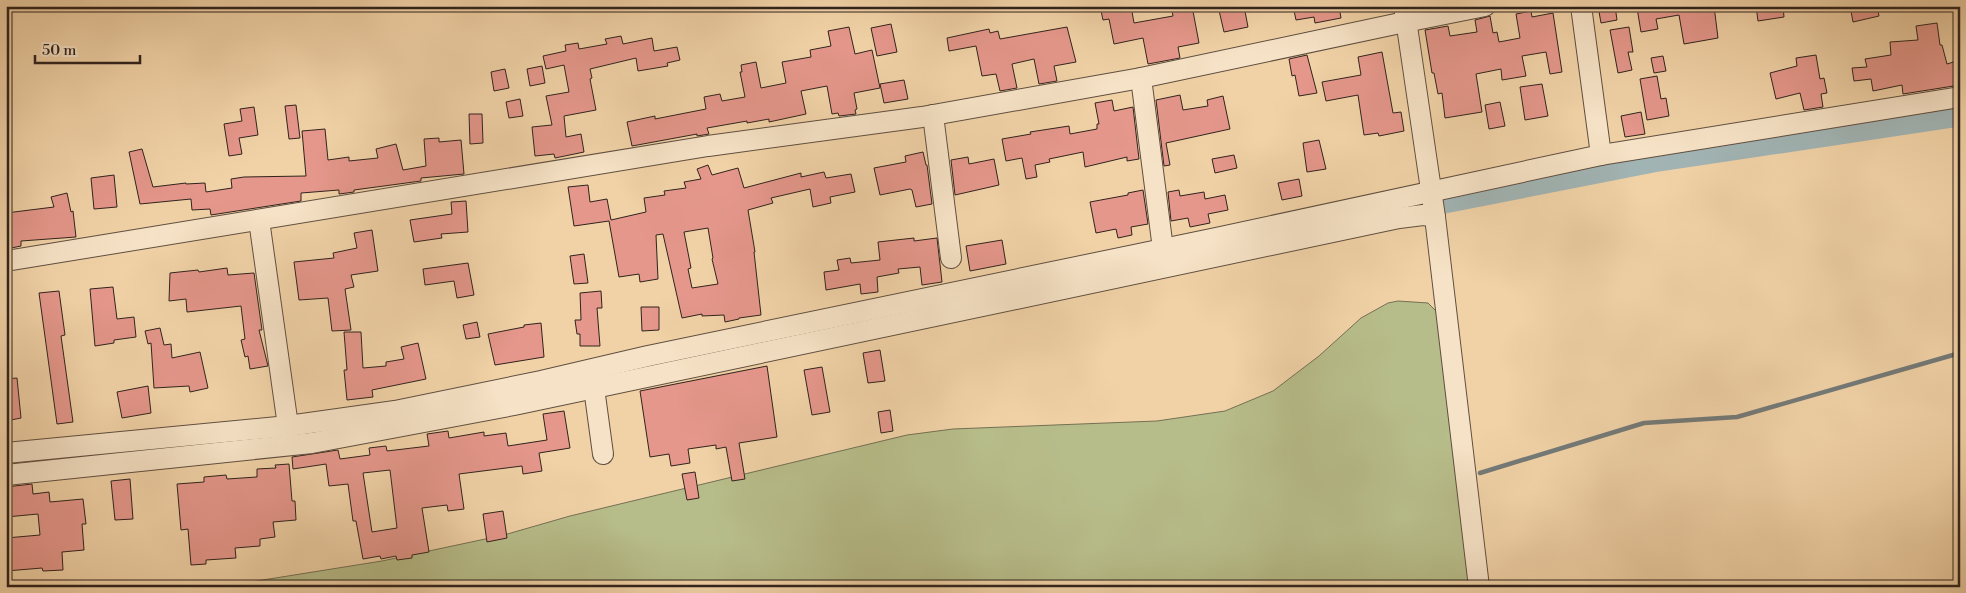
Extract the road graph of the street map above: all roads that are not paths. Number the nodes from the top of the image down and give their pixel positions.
1 (1485, 6) edge
2 (1580, 6) edge
3 (1405, 14) edge
4 (1141, 78) junction
5 (1960, 97) edge
6 (933, 115) junction
7 (1601, 155) junction
8 (1433, 205) junction
9 (258, 220) junction
10 (1163, 249) junction
11 (951, 258) dead end
12 (6, 261) edge
13 (594, 388) junction
14 (288, 426) junction
15 (6, 453) edge
16 (603, 454) dead end
17 (6, 475) edge
18 (1479, 587) edge

1 - 3 street
2 - 7 street
3 - 4 street
3 - 8 street
4 - 6 street
4 - 10 street
5 - 7 street
6 - 9 street
6 - 11 street
7 - 8 street
8 - 10 street
8 - 13 street
8 - 18 street
9 - 12 street
9 - 14 street
10 - 14 street
13 - 16 street
13 - 17 street
14 - 15 street

